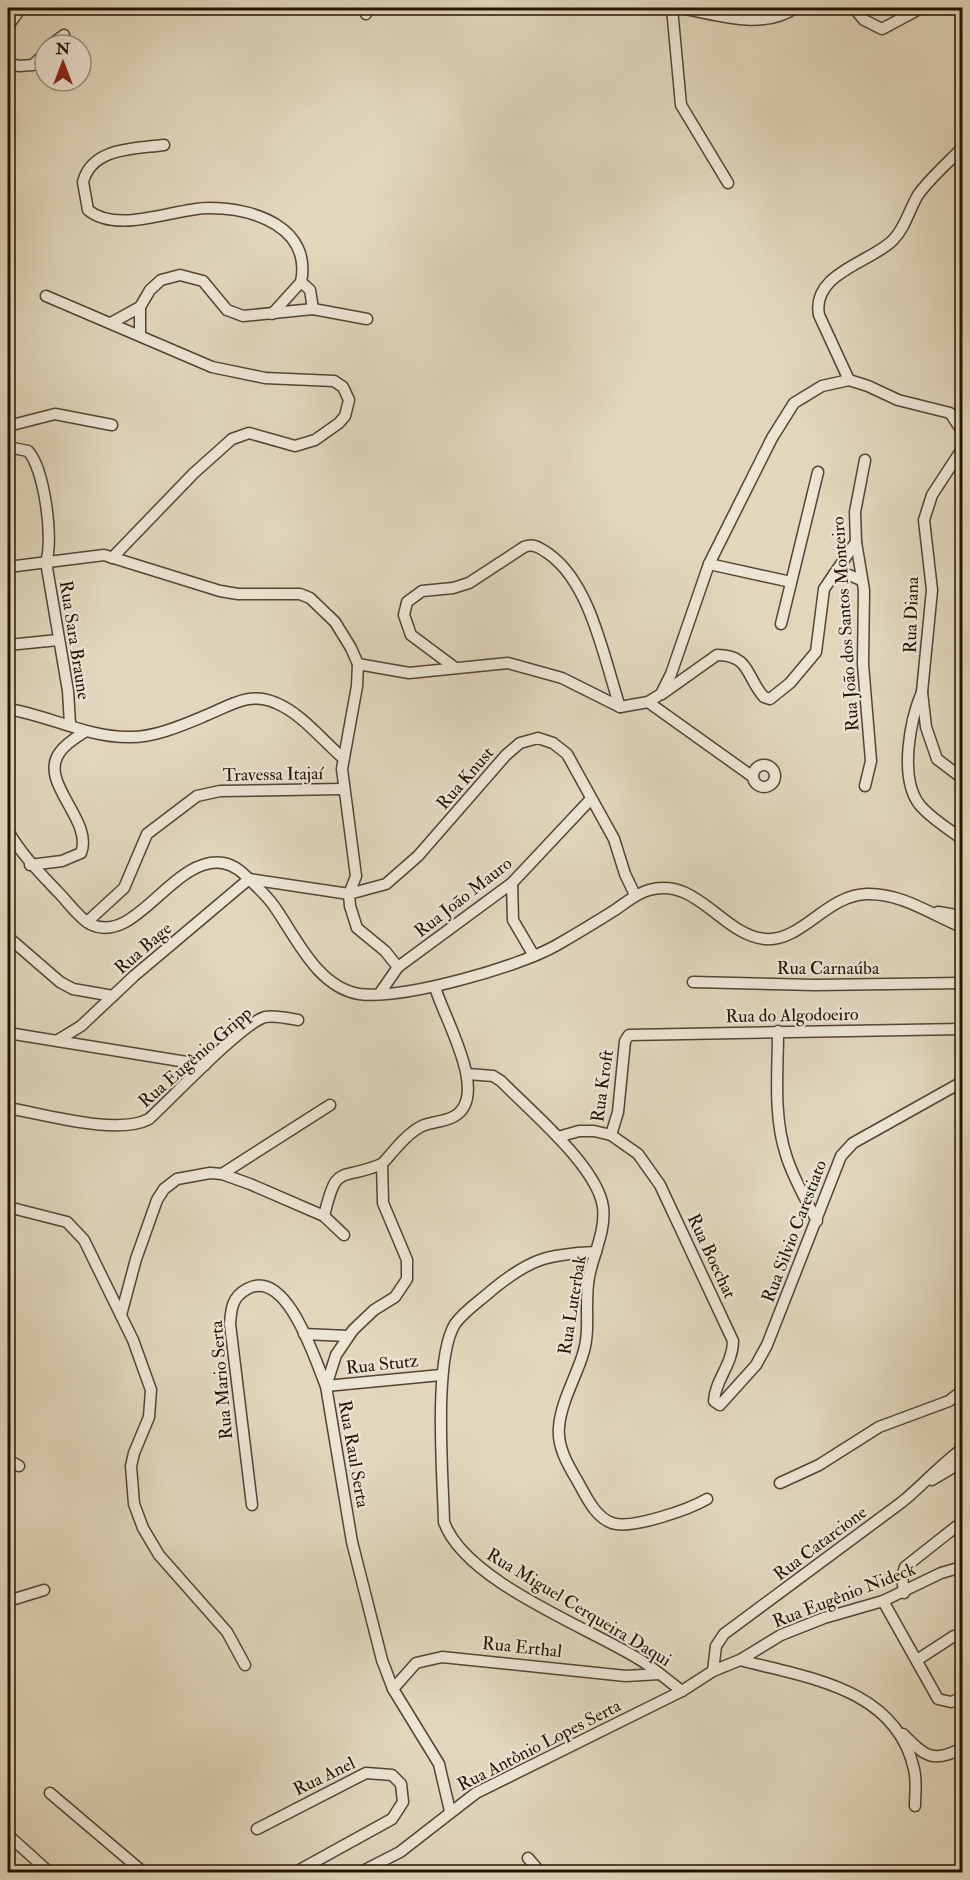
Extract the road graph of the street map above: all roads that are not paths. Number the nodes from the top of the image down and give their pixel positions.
1 (21, 8) edge
2 (672, 8) edge
3 (680, 8) edge
4 (795, 8) edge
5 (854, 8) edge
6 (921, 8) edge
7 (8, 26) edge
8 (8, 63) edge
9 (33, 65) edge
10 (164, 145) dead end
11 (963, 148) edge
12 (728, 183) dead end
13 (301, 282) junction
14 (46, 296) dead end
15 (140, 308) junction
16 (313, 309) junction
17 (272, 314) junction
18 (367, 319) dead end
19 (111, 323) junction
20 (140, 335) junction
21 (849, 381) junction
22 (112, 425) dead end
23 (8, 426) edge
24 (963, 431) edge
25 (8, 447) edge
26 (963, 449) edge
27 (865, 460) dead end
28 (818, 472) dead end
29 (856, 542) junction
30 (112, 558) junction
31 (46, 562) junction
32 (709, 564) junction
33 (8, 567) edge
34 (833, 576) junction
35 (861, 580) junction
36 (791, 582) junction
37 (781, 624) dead end
38 (58, 640) junction
39 (8, 645) edge
40 (358, 664) junction
41 (454, 667) junction
42 (922, 692) junction
43 (661, 694) junction
44 (648, 702) junction
45 (620, 707) junction
46 (8, 709) edge
47 (70, 724) junction
48 (86, 731) junction
49 (343, 759) junction
50 (753, 777) dead end
51 (963, 778) edge
52 (865, 786) dead end
53 (343, 789) junction
54 (590, 800) junction
55 (8, 831) edge
56 (963, 839) edge
57 (30, 864) junction
58 (249, 879) junction
59 (512, 883) junction
60 (349, 894) junction
61 (635, 895) junction
62 (932, 911) junction
63 (963, 916) edge
64 (87, 922) junction
65 (963, 927) edge
66 (8, 937) edge
67 (534, 956) junction
68 (398, 967) junction
69 (693, 982) dead end
70 (963, 983) edge
71 (435, 987) junction
72 (380, 993) junction
73 (113, 996) junction
74 (298, 1020) dead end
75 (963, 1029) edge
76 (778, 1031) junction
77 (8, 1033) edge
78 (58, 1040) junction
79 (625, 1041) joint
80 (205, 1065) junction
81 (468, 1074) junction
82 (963, 1082) edge
83 (330, 1106) dead end
84 (8, 1108) edge
85 (611, 1135) junction
86 (558, 1137) junction
87 (382, 1164) junction
88 (222, 1174) junction
89 (8, 1208) edge
90 (324, 1216) junction
91 (817, 1221) junction
92 (344, 1235) dead end
93 (596, 1252) junction
94 (121, 1315) junction
95 (304, 1334) junction
96 (348, 1336) junction
97 (441, 1375) junction
98 (326, 1386) junction
99 (963, 1391) edge
100 (719, 1405) joint
101 (963, 1449) edge
102 (8, 1460) edge
103 (963, 1462) edge
104 (19, 1466) dead end
105 (780, 1483) dead end
106 (924, 1484) junction
107 (707, 1499) dead end
108 (252, 1505) dead end
109 (963, 1522) edge
110 (963, 1568) edge
111 (44, 1590) dead end
112 (904, 1593) junction
113 (8, 1601) edge
114 (884, 1601) junction
115 (958, 1636) edge
116 (740, 1660) junction
117 (917, 1660) junction
118 (245, 1665) dead end
119 (713, 1671) junction
120 (659, 1674) junction
121 (393, 1689) junction
122 (682, 1691) junction
123 (963, 1698) edge
124 (897, 1727) junction
125 (963, 1748) edge
126 (50, 1793) dead end
127 (915, 1806) dead end
128 (450, 1811) junction
129 (257, 1829) dead end
130 (8, 1835) edge
131 (528, 1858) dead end
132 (49, 1872) edge
133 (143, 1872) edge
134 (296, 1872) edge
135 (361, 1872) edge
136 (540, 1872) edge

1 - 7 street
2 - 12 street
3 - 4 street
5 - 6 street
8 - 9 street
10 - 13 street
11 - 21 street
13 - 16 street
13 - 17 street
14 - 19 street
15 - 17 street
15 - 19 street
15 - 20 street
16 - 17 street
16 - 18 street
19 - 20 street
20 - 30 street
21 - 24 street
21 - 32 street
22 - 23 street
25 - 31 street
26 - 42 street, Rua Diana
27 - 29 street, Rua João dos Santos Monteiro
28 - 36 street
29 - 34 street
29 - 35 street, Rua João dos Santos Monteiro
30 - 31 street, Rua Sara Braune
30 - 40 street, Rua Sara Braune
31 - 33 street, Rua Sara Braune
31 - 38 street, Rua Sara Braune
32 - 36 street
32 - 43 street
34 - 35 street
34 - 43 street
35 - 52 street, Rua João dos Santos Monteiro
36 - 37 street
38 - 39 street
38 - 47 street, Rua Sara Braune
40 - 41 street
40 - 49 street
41 - 45 street
41 - 45 street
42 - 51 street, Rua Diana
42 - 56 street
43 - 44 street
44 - 45 street
44 - 50 street
46 - 47 street
47 - 48 street
48 - 49 street
48 - 57 street
49 - 53 street
53 - 60 street
53 - 64 street, Travessa Itajaí
54 - 59 street, Rua João Mauro
54 - 60 street, Rua Knust
54 - 61 street, Rua Knust
55 - 57 street
57 - 64 street
58 - 60 street, Rua Knust
58 - 64 street
58 - 72 street
58 - 73 street, Rua Bage
59 - 67 street
59 - 68 street, Rua João Mauro
60 - 68 street
61 - 62 street
61 - 67 street
62 - 63 street
62 - 65 street
66 - 73 street
67 - 71 street
68 - 72 street, Rua João Mauro
69 - 70 street, Rua Carnaúba
71 - 72 street
71 - 81 street
73 - 78 street, Rua Bage
74 - 80 street, Rua Eugênio Gripp
75 - 76 street, Rua do Algodoeiro
76 - 79 street, Rua do Algodoeiro
76 - 91 street
77 - 78 street
78 - 80 street
79 - 85 street, Rua Kroft
80 - 84 street, Rua Eugênio Gripp
81 - 86 street, Rua Luterbak
81 - 87 street
82 - 91 street, Rua Silvio Carestiato
83 - 88 street
85 - 86 street
85 - 100 street, Rua Boechat
86 - 93 street, Rua Luterbak
87 - 90 street
87 - 96 street, Rua Raul Serta
88 - 90 street
88 - 94 street
89 - 94 street
90 - 92 street
91 - 100 street, Rua Silvio Carestiato
93 - 97 street, Rua Miguel Cerqueira Daqui
93 - 107 street, Rua Luterbak
94 - 118 street
95 - 96 street
95 - 98 street, Rua Mario Serta
95 - 108 street, Rua Mario Serta
96 - 98 street, Rua Raul Serta
97 - 98 street, Rua Stutz
97 - 120 street, Rua Miguel Cerqueira Daqui
98 - 121 street, Rua Raul Serta
99 - 105 street
101 - 106 street, Rua Catarcione
102 - 104 street
103 - 106 street
106 - 119 street, Rua Catarcione
109 - 112 street
110 - 112 street, Rua Eugênio Nideck
111 - 113 street
112 - 114 street, Rua Eugênio Nideck
114 - 116 street, Rua Eugênio Nideck
114 - 117 street
115 - 117 street
116 - 119 street, Rua Antônio Lopes Serta
116 - 124 street
117 - 123 street
119 - 122 street, Rua Antônio Lopes Serta
120 - 121 street, Rua Erthal
120 - 122 street, Rua Miguel Cerqueira Daqui
121 - 128 street, Rua Raul Serta
122 - 128 street, Rua Antônio Lopes Serta
124 - 125 street
124 - 127 street
126 - 133 street
128 - 135 street, Rua Antônio Lopes Serta
129 - 134 street, Rua Anel
130 - 132 street
131 - 136 street

